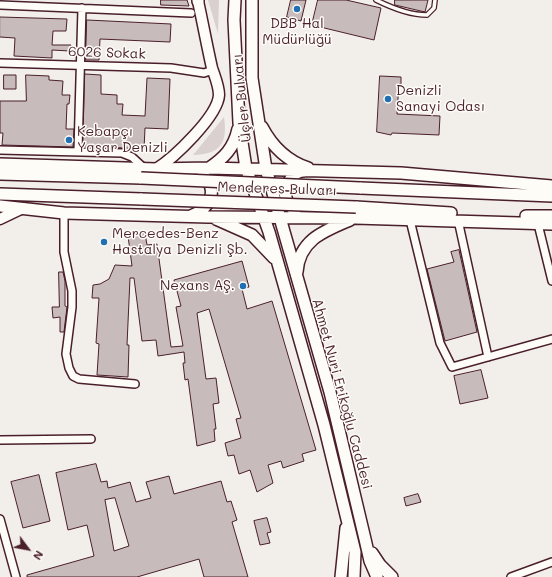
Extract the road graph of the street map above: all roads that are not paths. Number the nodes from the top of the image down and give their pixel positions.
1 (200, 0) edge
2 (235, 0) edge
3 (252, 0) edge
4 (376, 0) edge
5 (435, 0) edge
6 (0, 5) edge
7 (82, 8) junction
8 (191, 13) dead end
9 (0, 63) edge
10 (80, 66) junction
11 (213, 70) junction
12 (258, 120) junction
13 (239, 123) junction
14 (0, 150) edge
15 (78, 151) junction
16 (0, 164) edge
17 (208, 168) junction
18 (246, 168) junction
19 (193, 169) junction
20 (266, 169) junction
21 (314, 170) junction
22 (147, 172) junction
23 (0, 174) edge
24 (552, 186) edge
25 (0, 194) edge
26 (552, 196) edge
27 (0, 206) edge
28 (25, 207) junction
29 (355, 212) junction
30 (64, 213) junction
31 (191, 216) junction
32 (552, 216) edge
33 (208, 217) junction
34 (264, 217) junction
35 (279, 218) junction
36 (307, 218) junction
37 (0, 219) edge
38 (410, 220) junction
39 (458, 220) junction
40 (538, 224) junction
41 (552, 224) edge
42 (278, 263) junction
43 (297, 279) junction
44 (552, 281) edge
45 (552, 339) edge
46 (488, 357) junction
47 (135, 384) dead end
48 (91, 439) dead end
49 (0, 440) edge
50 (347, 515) junction
51 (0, 519) edge
52 (365, 539) junction
53 (552, 562) edge
54 (16, 577) edge
55 (341, 577) edge
56 (354, 577) edge
57 (377, 577) edge
58 (392, 577) edge
59 (511, 577) edge

1 - 11 street
2 - 13 main road, Üçler Bulvarı
3 - 12 main road, Üçler Bulvarı
4 - 5 lane
6 - 7 street
7 - 8 street
7 - 10 street
9 - 10 street, 6026 Sokak
10 - 11 street, 6026 Sokak
10 - 15 street
11 - 22 street
12 - 20 main road, Üçler Bulvarı
12 - 21 main road
13 - 17 main road
13 - 18 main road, Üçler Bulvarı
14 - 15 street
15 - 22 street
16 - 22 main road
17 - 18 main road
17 - 19 main road
18 - 20 main road
18 - 34 main road, Üçler Bulvarı
19 - 22 main road
19 - 31 main road
20 - 21 main road
20 - 35 main road, Üçler Bulvarı
21 - 24 main road
21 - 36 main road
22 - 23 main road, Menderes Bulvarı
22 - 26 main road, Menderes Bulvarı, bridge
25 - 29 main road, Menderes Bulvarı, bridge
27 - 28 main road
28 - 30 main road
28 - 37 street
29 - 32 main road, Menderes Bulvarı
29 - 36 main road
29 - 38 main road
29 - 43 main road
30 - 31 main road
30 - 47 street
31 - 33 main road
33 - 34 main road
33 - 42 main road
34 - 35 main road
34 - 42 main road, Ahmet Nuri Erikoğlu Caddesi
35 - 36 main road
35 - 43 main road, Ahmet Nuri Erikoğlu Caddesi
38 - 39 main road
38 - 46 street
39 - 40 main road
39 - 46 street
40 - 41 main road
40 - 44 street
42 - 50 main road, Ahmet Nuri Erikoğlu Caddesi
43 - 52 main road, Ahmet Nuri Erikoğlu Caddesi
45 - 46 street
48 - 49 street
50 - 55 main road
50 - 56 main road, Ahmet Nuri Erikoğlu Caddesi
51 - 54 street
52 - 57 main road, Ahmet Nuri Erikoğlu Caddesi
52 - 58 main road
53 - 59 street

